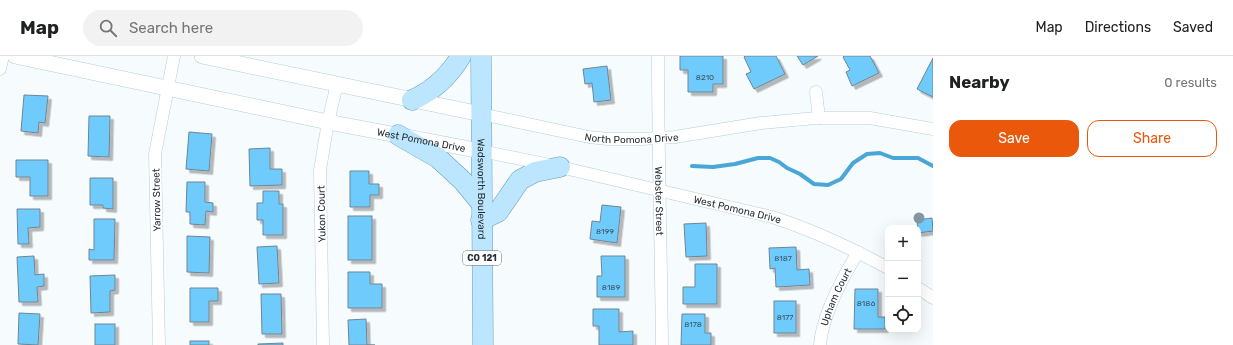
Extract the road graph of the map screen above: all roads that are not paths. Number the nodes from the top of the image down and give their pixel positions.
1 (3, 56) edge
2 (15, 56) edge
3 (174, 56) edge
4 (202, 56) edge
5 (462, 56) edge
6 (481, 56) edge
7 (658, 56) edge
8 (0, 69) edge
9 (336, 84) junction
10 (168, 88) junction
11 (816, 92) dead end
12 (412, 100) junction
13 (480, 114) junction
14 (819, 118) junction
15 (328, 122) junction
16 (933, 129) edge
17 (398, 135) junction
18 (658, 138) junction
19 (481, 151) junction
20 (560, 167) junction
21 (660, 190) junction
22 (481, 211) junction
23 (858, 252) junction
24 (885, 266) edge
25 (921, 290) edge
26 (933, 298) edge
27 (159, 345) edge
28 (323, 345) edge
29 (483, 345) edge
30 (662, 345) edge
31 (820, 345) edge

1 - 8 street
2 - 10 street, West Pomona Drive
3 - 10 street, Yarrow Street
4 - 9 street
5 - 12 main road
6 - 13 main road, Wadsworth Boulevard / CO 121
7 - 18 street, Webster Street
9 - 12 street
9 - 15 street, Yukon Court
10 - 15 street, West Pomona Drive
10 - 27 street, Yarrow Street
11 - 14 street
12 - 13 street, North Pomona Drive
13 - 18 street, North Pomona Drive
13 - 19 main road, Wadsworth Boulevard / CO 121
14 - 16 street, North Pomona Drive
14 - 18 street, North Pomona Drive
15 - 17 street, West Pomona Drive
15 - 28 street, Yukon Court
17 - 19 street, West Pomona Drive
17 - 22 main road
18 - 21 street, Webster Street
19 - 20 street, West Pomona Drive
19 - 22 main road, Wadsworth Boulevard / CO 121
20 - 21 street, West Pomona Drive
20 - 22 main road
21 - 23 street, West Pomona Drive
21 - 30 street, Webster Street
22 - 29 main road, Wadsworth Boulevard / CO 121
23 - 24 street, West Pomona Drive
23 - 31 street, Upham Court
25 - 26 street

